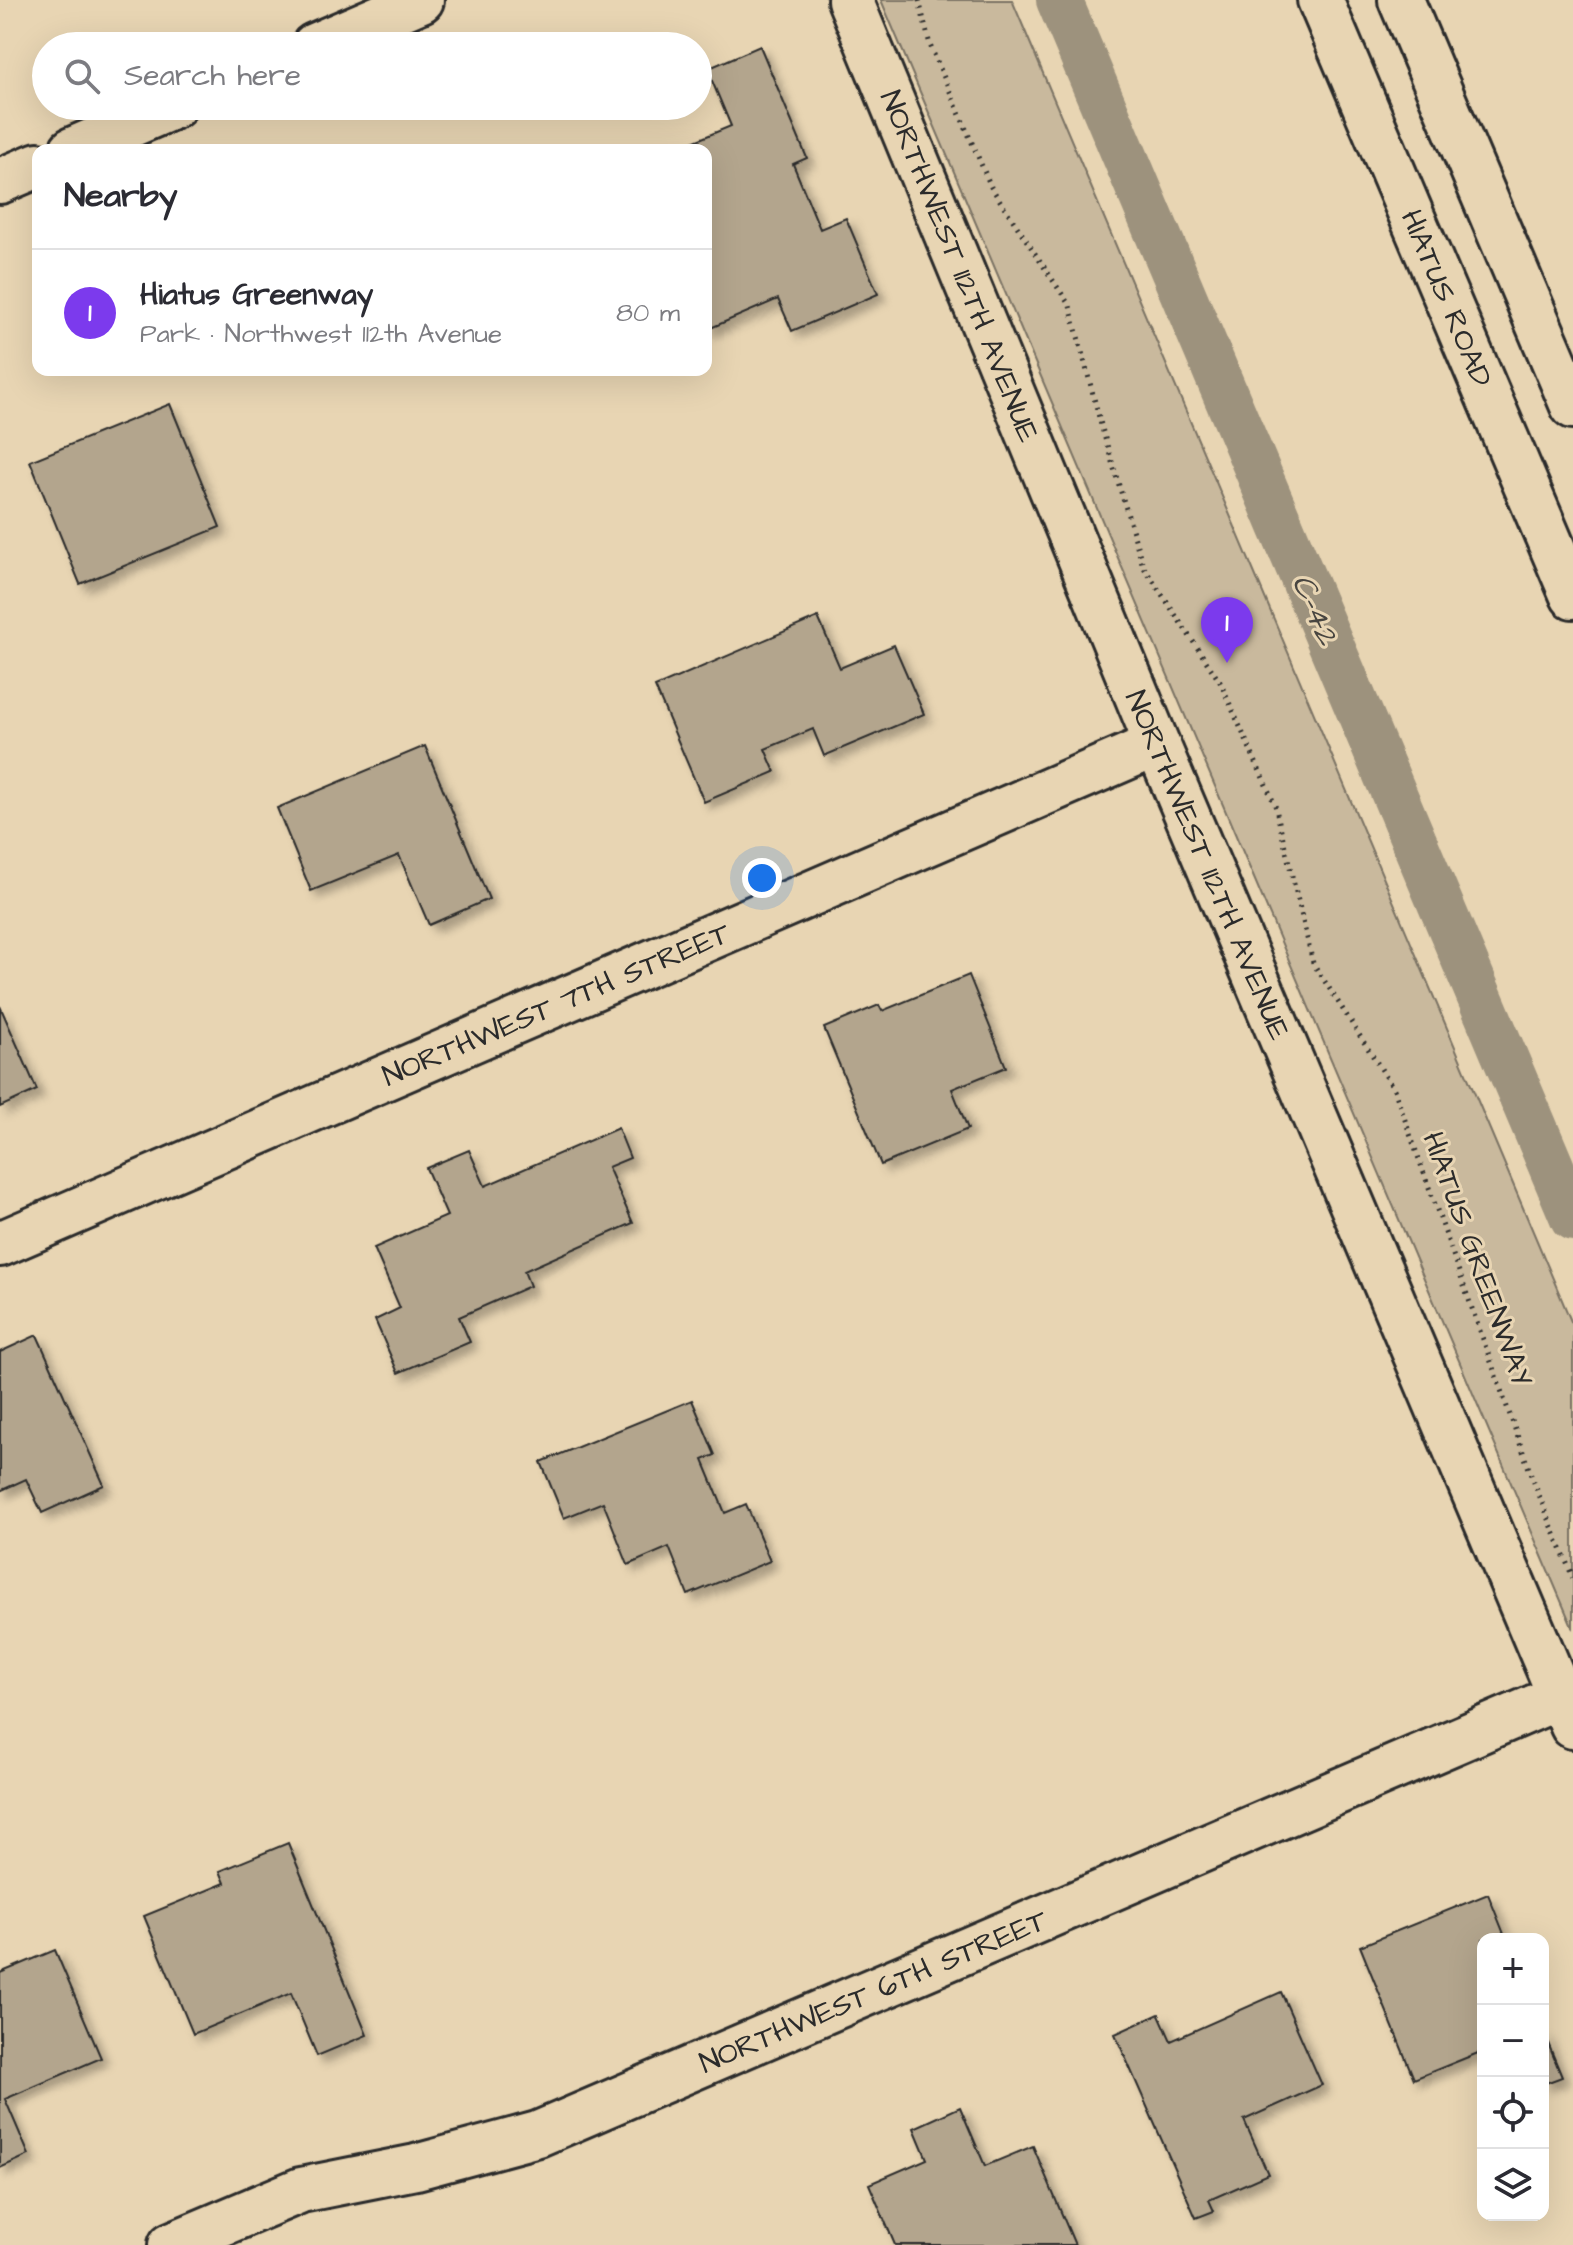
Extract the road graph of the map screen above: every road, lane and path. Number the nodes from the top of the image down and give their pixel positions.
1 (421, 0) edge
2 (850, 0) edge
3 (919, 0) edge
4 (1320, 0) edge
5 (1401, 0) edge
6 (347, 32) edge
7 (142, 120) edge
8 (86, 144) edge
9 (32, 168) edge
10 (0, 181) edge
11 (1573, 406) edge
12 (1573, 596) edge
13 (1157, 744) junction
14 (0, 1244) edge
15 (1573, 1578) edge
16 (1567, 1711) edge
17 (171, 2245) edge

1 - 6 street
2 - 13 street, NORTHWEST 112TH AVENUE
3 - 15 path, HIATUS GREENWAY
4 - 12 street, HIATUS ROAD
5 - 11 street
7 - 8 street
9 - 10 street
13 - 14 street, NORTHWEST 7TH STREET
13 - 16 street, NORTHWEST 112TH AVENUE
16 - 17 street, NORTHWEST 6TH STREET

